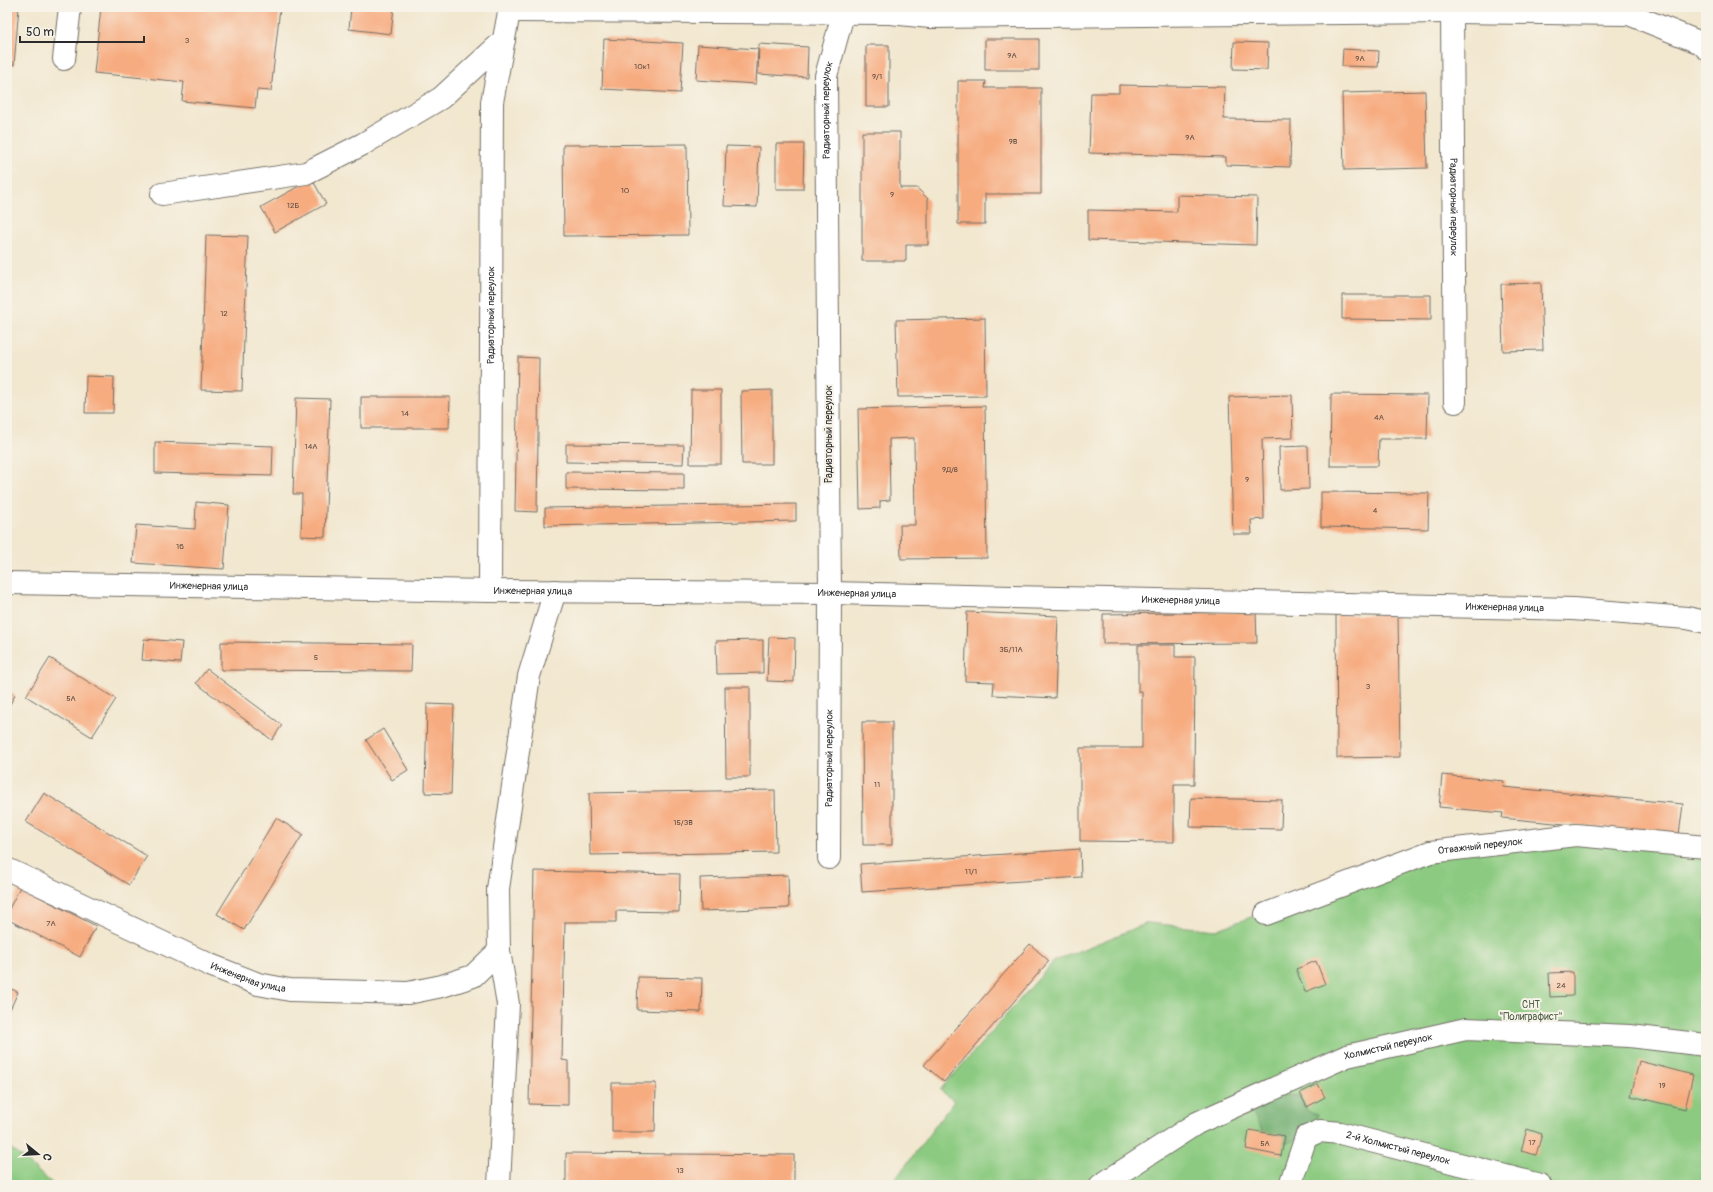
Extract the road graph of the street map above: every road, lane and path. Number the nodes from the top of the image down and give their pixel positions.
1 (70, 7) edge
2 (510, 9) edge
3 (844, 10) edge
4 (1631, 11) edge
5 (1452, 12) junction
6 (504, 40) junction
7 (1706, 48) edge
8 (64, 59) dead end
9 (162, 194) dead end
10 (1455, 402) dead end
11 (7, 583) edge
12 (490, 591) junction
13 (556, 591) junction
14 (830, 593) junction
15 (1706, 622) edge
16 (1706, 847) edge
17 (829, 858) dead end
18 (7, 869) edge
19 (1266, 914) dead end
20 (499, 951) junction
21 (1706, 1045) edge
22 (499, 1185) edge
23 (1101, 1185) edge
24 (1290, 1185) edge
25 (1540, 1185) edge

1 - 8 street
2 - 3 street, Радиаторный переулок
2 - 6 street, Радиаторный переулок
3 - 5 street, Радиаторный переулок
3 - 14 street, Радиаторный переулок
4 - 5 street, Радиаторный переулок
4 - 7 street, Радиаторный переулок
5 - 10 street, Радиаторный переулок
6 - 9 street
6 - 12 street, Радиаторный переулок
11 - 12 street, Инженерная улица
12 - 13 street, Инженерная улица
13 - 14 street, Инженерная улица
13 - 20 street
14 - 15 street, Инженерная улица
14 - 17 street, Радиаторный переулок
16 - 19 street, Отважный переулок
18 - 20 street, Инженерная улица
20 - 22 street
21 - 23 street, Холмистый переулок
24 - 25 street, 2-й Холмистый переулок

